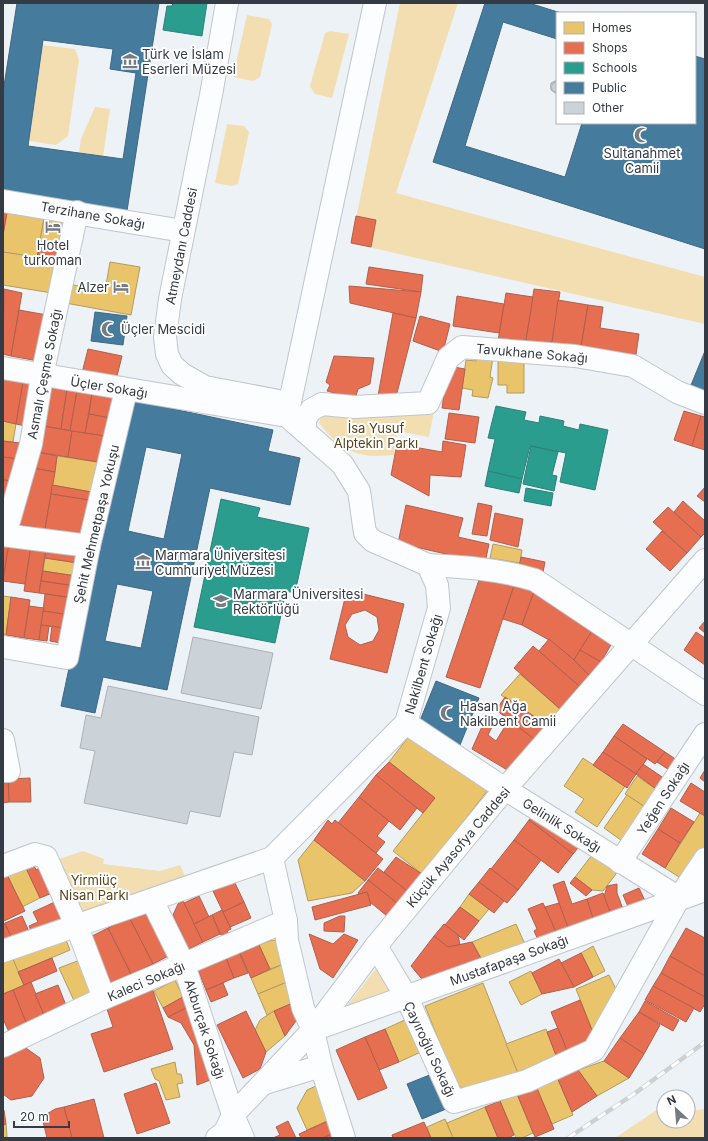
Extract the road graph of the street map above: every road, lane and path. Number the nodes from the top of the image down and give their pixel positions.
1 (227, 3) edge
2 (375, 3) edge
3 (3, 201) edge
4 (77, 212) junction
5 (183, 231) junction
6 (3, 368) edge
7 (42, 376) junction
8 (126, 390) junction
9 (705, 403) edge
10 (288, 410) junction
11 (305, 431) junction
12 (4, 535) edge
13 (89, 546) junction
14 (705, 560) edge
15 (428, 565) junction
16 (632, 644) junction
17 (3, 647) edge
18 (705, 694) edge
19 (406, 723) junction
20 (705, 734) edge
21 (3, 740) edge
22 (3, 771) edge
23 (505, 790) junction
24 (272, 858) junction
25 (705, 859) edge
26 (620, 862) junction
27 (3, 866) edge
28 (705, 890) edge
29 (680, 898) junction
30 (152, 900) junction
31 (286, 921) junction
32 (77, 927) junction
33 (376, 946) junction
34 (3, 951) edge
35 (184, 965) junction
36 (104, 998) junction
37 (407, 998) junction
38 (313, 1030) junction
39 (5, 1040) edge
40 (321, 1066) junction
41 (262, 1084) junction
42 (234, 1116) junction
43 (217, 1138) edge
44 (243, 1138) edge
45 (344, 1138) edge

1 - 5 street, Atmeydanı Caddesi
2 - 10 street
3 - 4 street, Terzihane Sokağı
4 - 5 street, Terzihane Sokağı
4 - 7 street, Asmalı Çeşme Sokağı
5 - 10 street, Atmeydanı Caddesi
6 - 7 street, Üçler Sokağı
7 - 8 street, Üçler Sokağı
7 - 12 street, Asmalı Çeşme Sokağı
8 - 10 street, Üçler Sokağı
8 - 13 street, Şehit Mehmetpaşa Yokuşu
9 - 11 street, Tavukhane Sokağı
10 - 11 street
11 - 15 street
12 - 13 street
13 - 17 street, Şehit Mehmetpaşa Yokuşu
14 - 16 street, Küçük Ayasofya Caddesi
15 - 16 street
15 - 19 street, Nakilbent Sokağı
16 - 18 street
16 - 23 street, Küçük Ayasofya Caddesi
19 - 23 street, Gelinlik Sokağı
19 - 24 street, Nakilbent Sokağı
20 - 26 street, Yeğen Sokağı
21 - 22 street
23 - 26 street, Gelinlik Sokağı
23 - 33 street, Küçük Ayasofya Caddesi
24 - 30 street
24 - 31 street
25 - 29 street
26 - 29 street, Gelinlik Sokağı
27 - 32 street
28 - 29 street, Mustafapaşa Sokağı
29 - 37 street, Mustafapaşa Sokağı
29 - 37 street, Çayıroğlu Sokağı
30 - 32 street
30 - 35 street, Akburçak Sokağı
31 - 35 street, Kaleci Sokağı
31 - 38 street
32 - 34 street
32 - 36 street
33 - 37 street, Çayıroğlu Sokağı
33 - 38 street, Küçük Ayasofya Caddesi
35 - 36 street, Kaleci Sokağı
35 - 42 street, Akburçak Sokağı
36 - 39 street, Kaleci Sokağı
37 - 38 street, Mustafapaşa Sokağı
38 - 40 street
38 - 41 street, Küçük Ayasofya Caddesi
40 - 41 street
40 - 45 street
41 - 42 street, Küçük Ayasofya Caddesi
42 - 43 street, Küçük Ayasofya Caddesi
42 - 44 street, Akburçak Sokağı

